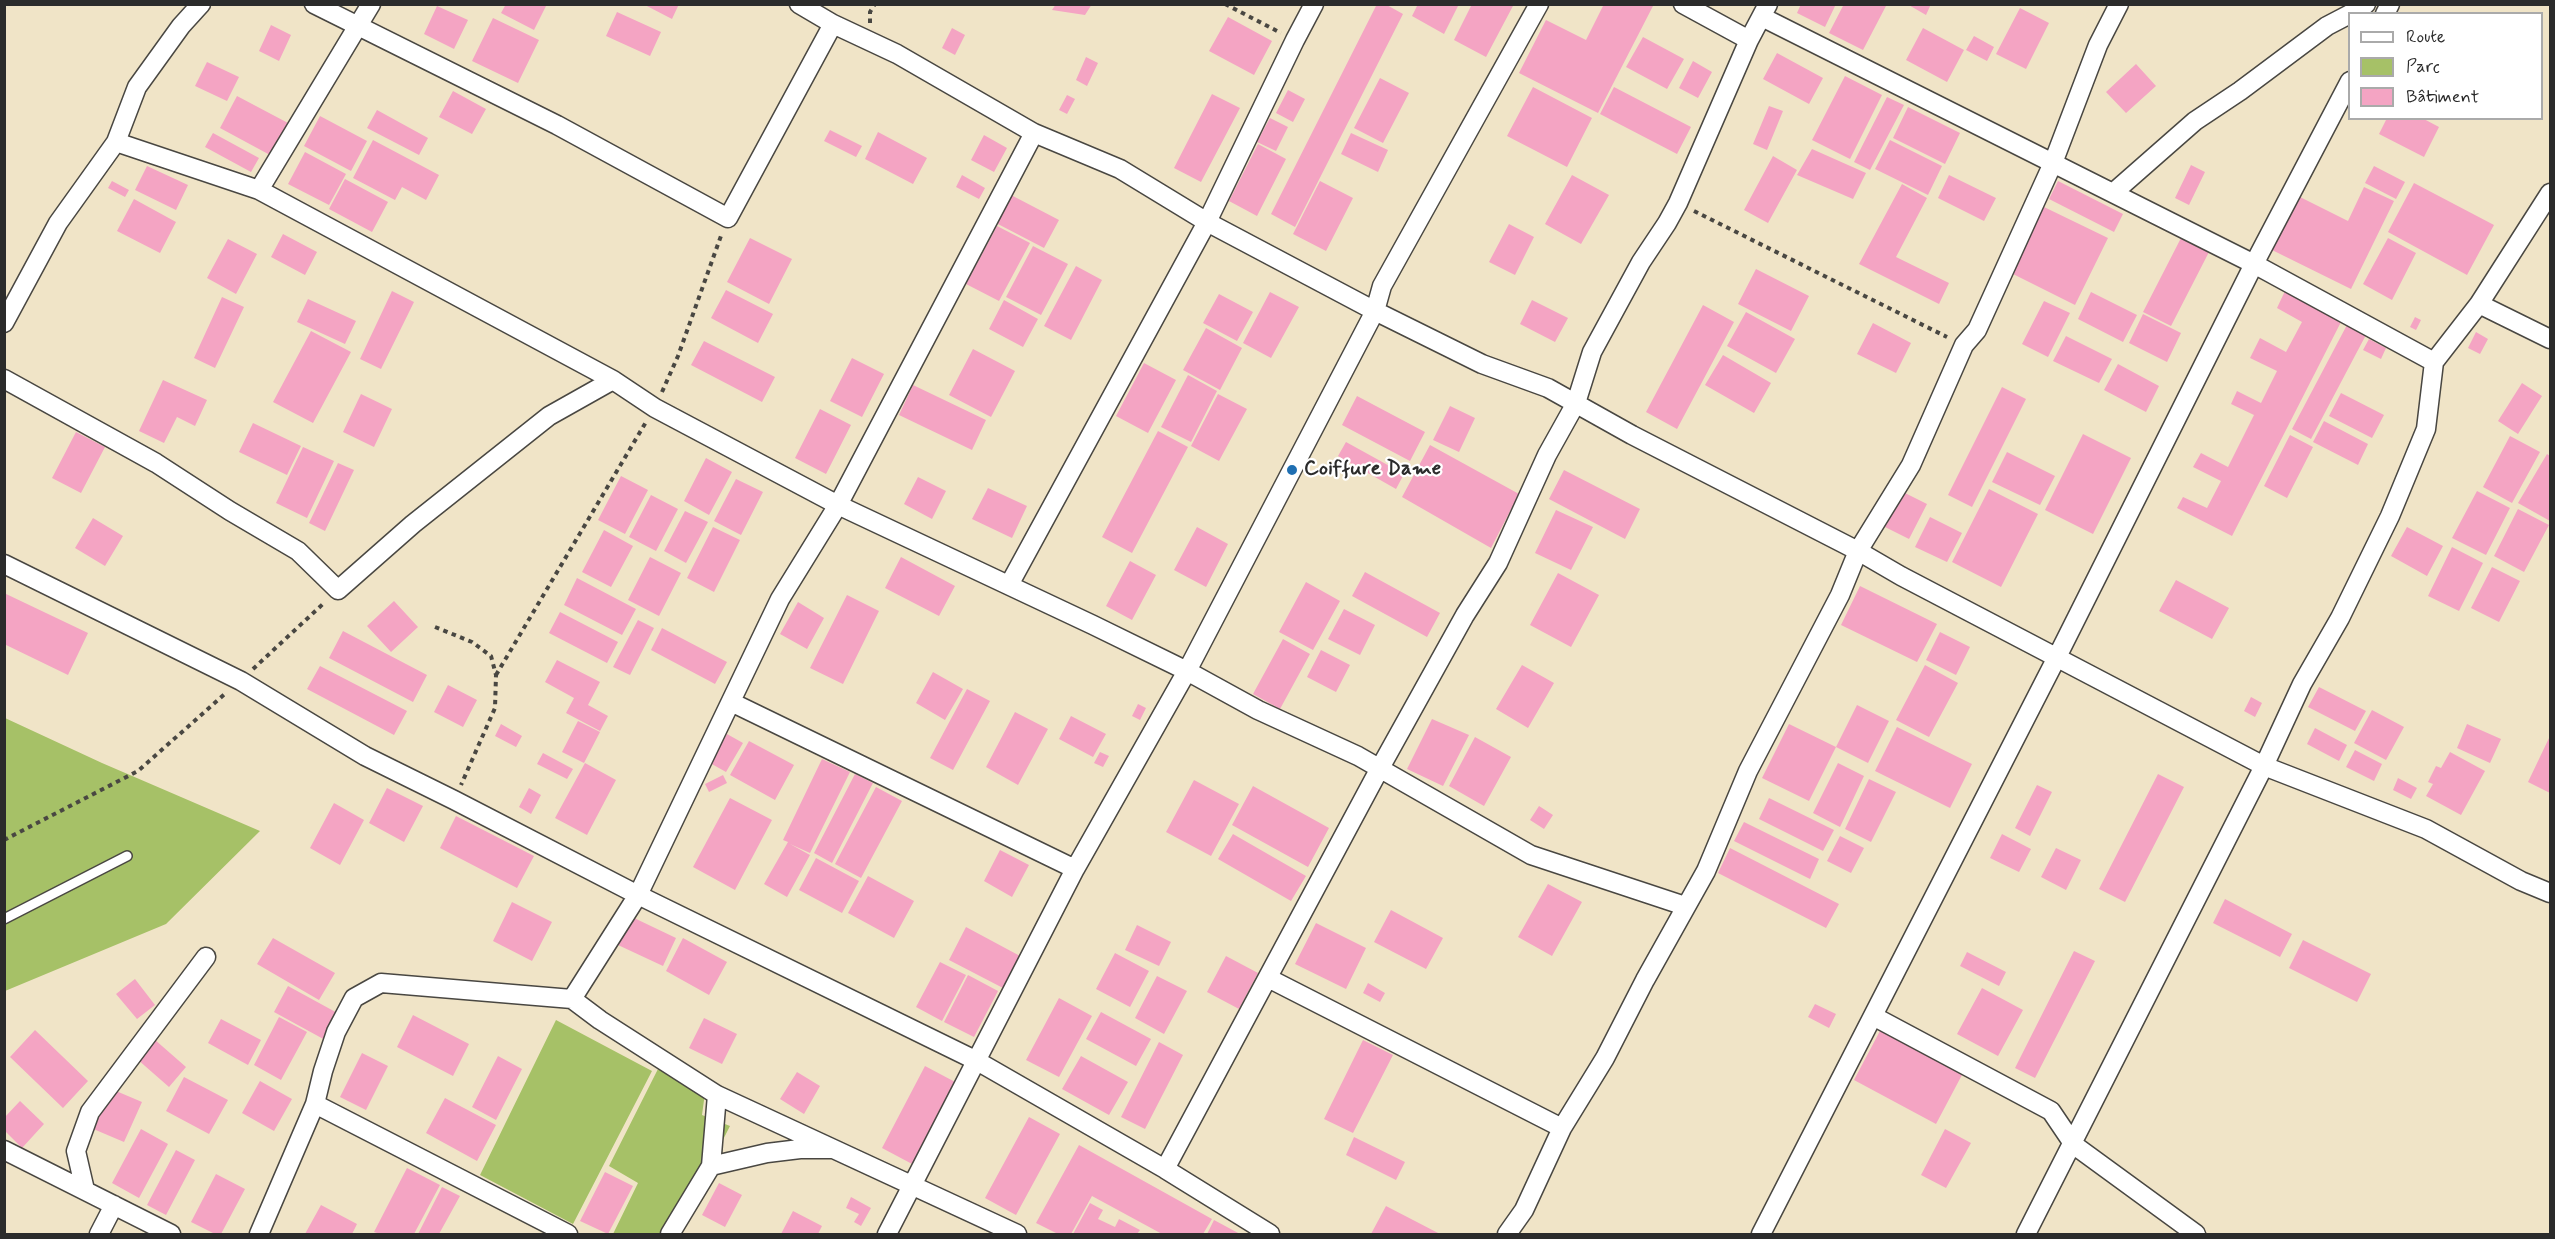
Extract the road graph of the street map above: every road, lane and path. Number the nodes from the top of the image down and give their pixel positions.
1 (201, 4) edge
2 (314, 4) edge
3 (371, 4) edge
4 (799, 4) edge
5 (1225, 4) edge
6 (1314, 4) edge
7 (1539, 4) edge
8 (1683, 4) edge
9 (2119, 4) edge
10 (2366, 4) edge
11 (1765, 11) edge
12 (2353, 12) edge
13 (2348, 15) edge
14 (833, 24) junction
15 (359, 27) junction
16 (1295, 39) junction
17 (1749, 40) junction
18 (2348, 83) edge
19 (1034, 133) junction
20 (116, 142) junction
21 (2053, 163) junction
22 (259, 190) junction
23 (2113, 193) junction
24 (2550, 193) edge
25 (1678, 203) junction
26 (728, 218) junction
27 (1207, 222) junction
28 (2254, 264) junction
29 (2479, 304) junction
30 (1375, 311) junction
31 (4, 323) edge
32 (2550, 339) edge
33 (1964, 345) junction
34 (2434, 363) junction
35 (4, 379) edge
36 (614, 380) junction
37 (1576, 402) junction
38 (655, 408) junction
39 (838, 505) junction
40 (1858, 551) junction
41 (4, 564) edge
42 (1009, 585) junction
43 (338, 590) junction
44 (435, 627) dead end
45 (2057, 657) junction
46 (1187, 671) junction
47 (495, 675) junction
48 (241, 681) junction
49 (731, 702) junction
50 (2264, 766) junction
51 (1380, 768) junction
52 (454, 800) junction
53 (4, 840) edge
54 (127, 856) dead end
55 (1075, 869) junction
56 (2550, 893) edge
57 (638, 895) junction
58 (1685, 906) junction
59 (4, 919) edge
60 (206, 957) dead end
61 (1268, 978) junction
62 (572, 999) junction
63 (1873, 1016) junction
64 (977, 1061) junction
65 (717, 1095) junction
66 (315, 1104) junction
67 (1562, 1128) junction
68 (2074, 1145) junction
69 (834, 1149) junction
70 (4, 1150) edge
71 (711, 1166) junction
72 (1165, 1169) junction
73 (912, 1184) junction
74 (85, 1190) junction
75 (114, 1205) junction
76 (99, 1234) edge
77 (171, 1234) edge
78 (259, 1234) edge
79 (568, 1234) edge
80 (670, 1234) edge
81 (887, 1234) edge
82 (1017, 1234) edge
83 (1270, 1234) edge
84 (1507, 1234) edge
85 (1761, 1234) edge
86 (2026, 1234) edge
87 (2196, 1234) edge

1 - 20 street
2 - 15 street
3 - 15 street
4 - 14 street
5 - 16 path
6 - 16 street
7 - 30 street
8 - 17 street
9 - 21 street
10 - 12 street
11 - 17 street
11 - 21 street
13 - 23 street
14 - 19 street
14 - 26 street
15 - 22 street
15 - 26 street
16 - 27 street
17 - 25 street
18 - 28 street
19 - 27 street
19 - 39 street
20 - 22 street
20 - 31 street
21 - 23 street
21 - 33 street
22 - 36 street
23 - 28 street
24 - 29 street
25 - 33 path
25 - 37 street
26 - 38 path
27 - 30 street
27 - 42 street
28 - 34 street
28 - 45 street
29 - 32 street
29 - 34 street
30 - 37 street
30 - 46 street
33 - 40 street
34 - 50 street
35 - 43 street
36 - 38 street
36 - 43 street
37 - 40 street
37 - 51 street
38 - 39 street
38 - 47 path
39 - 42 street
39 - 49 street
40 - 45 street
40 - 58 street
41 - 48 street
42 - 46 street
43 - 48 path
44 - 47 path
45 - 50 street
45 - 63 street
46 - 51 street
46 - 55 street
47 - 52 path
48 - 52 street
48 - 53 path
49 - 55 street
49 - 57 street
50 - 56 street
50 - 68 street
51 - 58 street
51 - 61 street
52 - 57 street
54 - 59 lane
55 - 64 street
57 - 62 street
57 - 64 street
58 - 67 street
60 - 74 street
61 - 67 street
61 - 72 street
62 - 65 street
62 - 66 street
63 - 68 street
63 - 85 street
64 - 72 street
64 - 73 street
65 - 69 street
65 - 71 street
66 - 78 street
66 - 79 street
67 - 84 street
68 - 86 street
68 - 87 street
69 - 71 street
69 - 73 street
70 - 74 street
71 - 80 street
72 - 83 street
73 - 81 street
73 - 82 street
74 - 75 street
75 - 76 street
75 - 77 street

